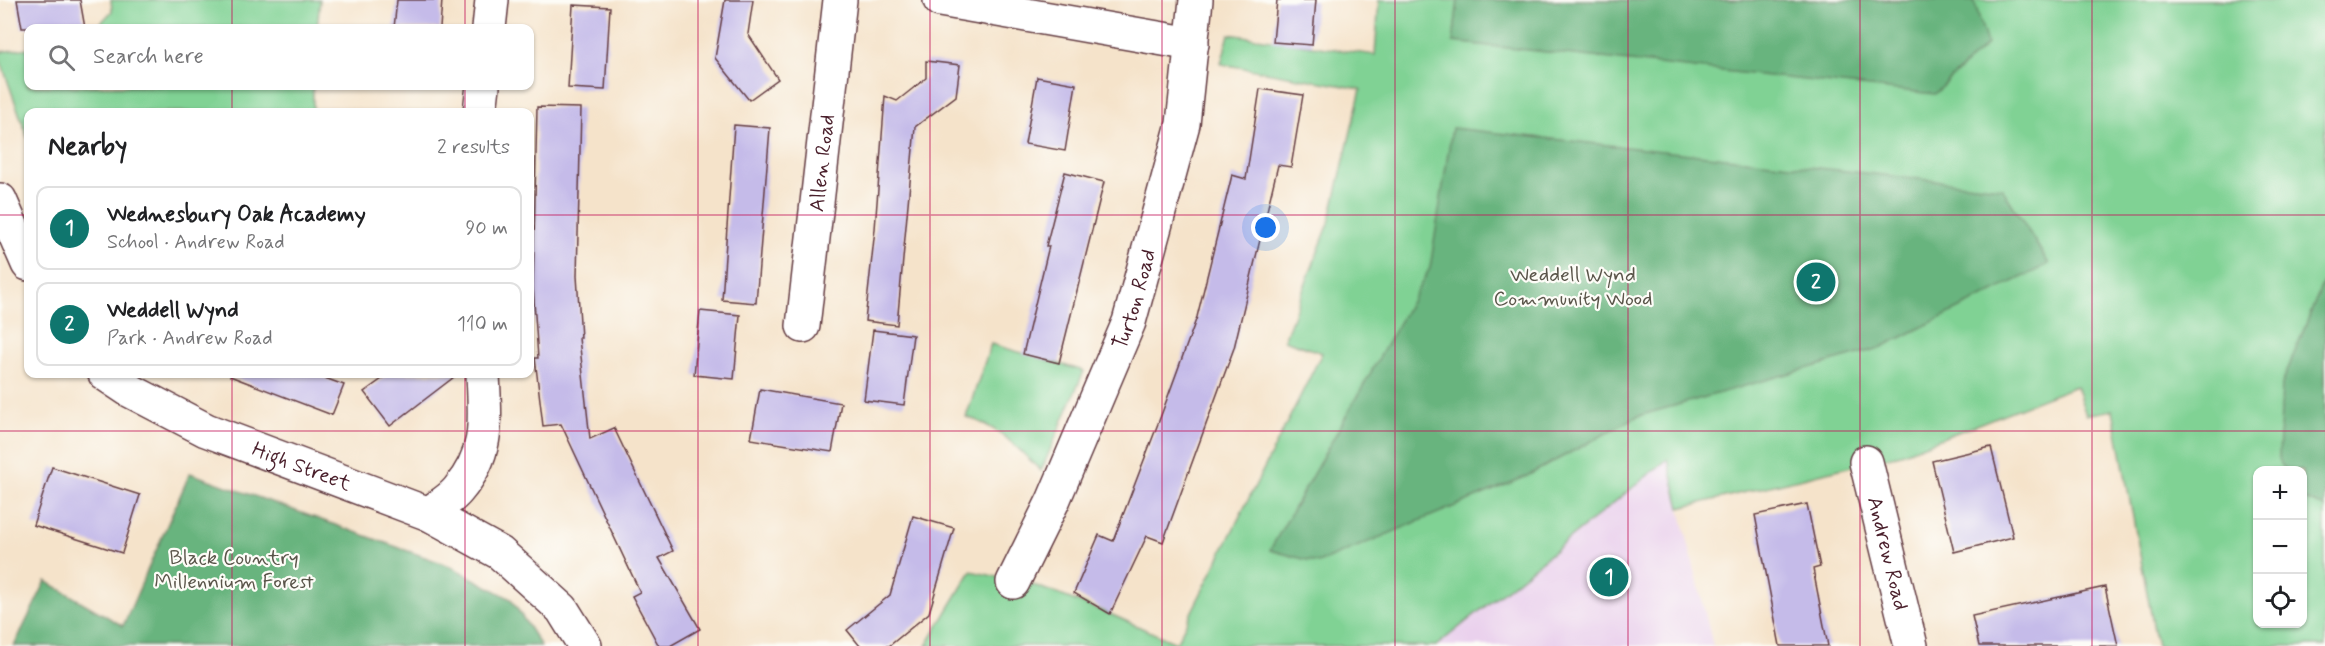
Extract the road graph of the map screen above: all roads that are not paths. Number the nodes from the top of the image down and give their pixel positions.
1 (492, 0) edge
2 (840, 0) edge
3 (940, 0) edge
4 (1196, 0) edge
5 (489, 24) edge
6 (1192, 44) junction
7 (483, 90) edge
8 (480, 108) edge
9 (0, 200) edge
10 (24, 255) edge
11 (802, 327) dead end
12 (111, 378) edge
13 (483, 378) edge
14 (1866, 462) dead end
15 (429, 514) junction
16 (1013, 582) dead end
17 (585, 646) edge
18 (1911, 646) edge

1 - 5 street
2 - 11 street, Allen Road
3 - 6 street
4 - 6 street, Turton Road
6 - 16 street, Turton Road
7 - 8 street
9 - 10 street
12 - 15 street, High Street
13 - 15 street
14 - 18 street, Andrew Road
15 - 17 street, High Street

